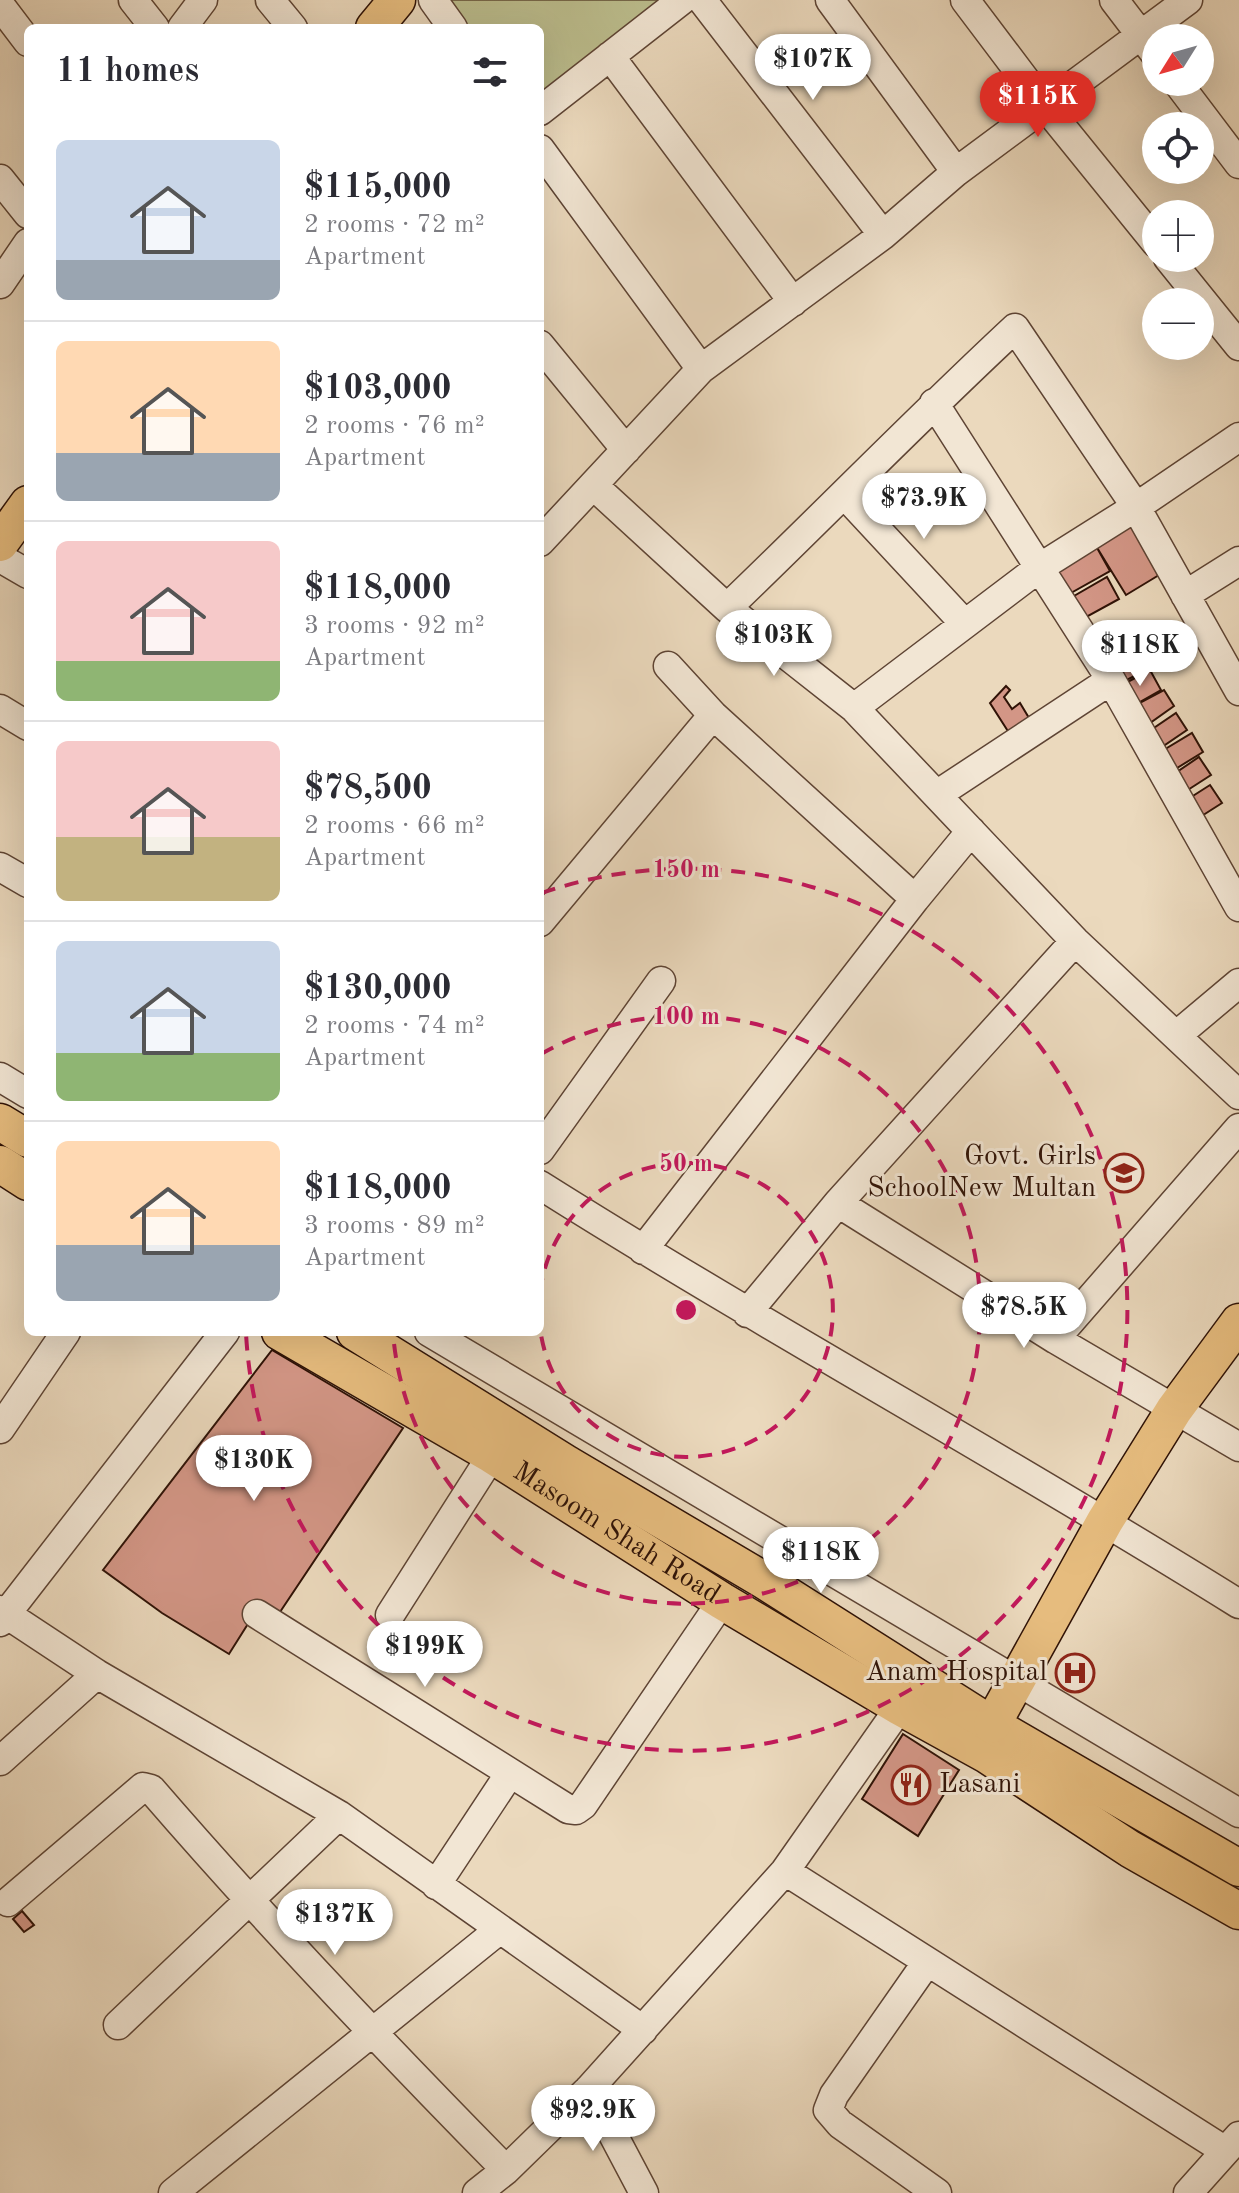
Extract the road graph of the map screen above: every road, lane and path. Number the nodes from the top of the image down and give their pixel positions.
1 (133, 0) edge
2 (203, 0) edge
3 (270, 0) edge
4 (397, 0) edge
5 (433, 0) edge
6 (682, 0) edge
7 (702, 0) edge
8 (830, 0) edge
9 (965, 0) edge
10 (1114, 0) edge
11 (1188, 0) edge
12 (0, 5) edge
13 (152, 24) edge
14 (185, 24) edge
15 (290, 24) edge
16 (377, 24) edge
17 (450, 24) edge
18 (1167, 24) edge
19 (24, 37) edge
20 (1142, 37) edge
21 (1142, 49) edge
22 (610, 56) junction
23 (1188, 96) edge
24 (1045, 106) junction
25 (544, 108) edge
26 (544, 154) edge
27 (1239, 164) edge
28 (956, 172) junction
29 (0, 179) edge
30 (24, 209) edge
31 (1142, 226) edge
32 (883, 235) junction
33 (24, 249) edge
34 (1179, 272) edge
35 (0, 284) edge
36 (793, 302) junction
37 (1239, 346) edge
38 (544, 350) edge
39 (701, 369) junction
40 (934, 403) junction
41 (1239, 437) edge
42 (626, 450) junction
43 (594, 486) junction
44 (845, 495) junction
45 (1136, 507) junction
46 (24, 510) edge
47 (544, 538) edge
48 (0, 543) edge
49 (0, 558) edge
50 (1239, 561) edge
51 (1039, 568) junction
52 (24, 572) edge
53 (1185, 595) junction
54 (727, 608) junction
55 (964, 623) junction
56 (668, 666) dead end
57 (1111, 680) junction
58 (1238, 688) edge
59 (854, 708) junction
60 (0, 709) edge
61 (713, 715) junction
62 (24, 724) edge
63 (938, 794) junction
64 (971, 831) junction
65 (0, 867) edge
66 (24, 881) edge
67 (915, 899) junction
68 (1239, 907) edge
69 (544, 917) edge
70 (1075, 941) junction
71 (661, 981) dead end
72 (1239, 983) edge
73 (1177, 1035) junction
74 (0, 1077) edge
75 (24, 1092) edge
76 (1239, 1095) edge
77 (0, 1122) edge
78 (1239, 1128) edge
79 (24, 1137) edge
80 (544, 1144) edge
81 (544, 1188) edge
82 (838, 1203) junction
83 (643, 1250) junction
84 (747, 1313) junction
85 (1239, 1322) edge
86 (63, 1336) edge
87 (222, 1336) edge
88 (287, 1336) edge
89 (364, 1336) edge
90 (367, 1336) edge
91 (436, 1336) edge
92 (1055, 1339) junction
93 (335, 1364) junction
94 (1174, 1410) junction
95 (0, 1429) edge
96 (1239, 1447) edge
97 (492, 1455) junction
98 (1105, 1521) junction
99 (765, 1581) junction
100 (1239, 1604) edge
101 (734, 1607) junction
102 (257, 1614) dead end
103 (390, 1615) dead end
104 (2, 1616) edge
105 (97, 1674) junction
106 (1017, 1681) junction
107 (900, 1707) junction
108 (992, 1725) junction
109 (0, 1761) edge
110 (510, 1773) junction
111 (1239, 1813) edge
112 (1148, 1814) junction
113 (339, 1815) junction
114 (1130, 1849) junction
115 (1239, 1868) edge
116 (785, 1871) junction
117 (436, 1885) junction
118 (8, 1902) dead end
119 (248, 1902) junction
120 (1239, 1911) edge
121 (499, 1930) junction
122 (927, 1962) junction
123 (118, 2025) dead end
124 (643, 2030) junction
125 (371, 2034) junction
126 (589, 2089) junction
127 (1232, 2143) edge
128 (506, 2170) junction
129 (173, 2193) edge
130 (477, 2193) edge
131 (644, 2193) edge
132 (937, 2193) edge
133 (1188, 2193) edge

1 - 13 street
2 - 14 street
3 - 15 street
4 - 16 main road
5 - 17 street
6 - 22 street
7 - 32 street
8 - 28 street
9 - 24 street
10 - 20 street
11 - 18 street
12 - 19 street
21 - 24 street
22 - 25 street
22 - 36 street
23 - 27 street
24 - 28 street
24 - 31 street
26 - 39 street
28 - 32 street
29 - 30 street
32 - 36 street
33 - 35 street
34 - 37 street
36 - 39 street
38 - 42 street
39 - 42 street
40 - 44 street
40 - 45 street
40 - 51 street
41 - 45 street
42 - 43 street
43 - 47 street
43 - 54 street
44 - 54 street
44 - 55 street
45 - 51 street
45 - 53 street
46 - 48 main road
49 - 52 street
50 - 53 street
51 - 55 street
51 - 57 street
53 - 58 street
54 - 59 street
55 - 59 street
56 - 61 street
57 - 63 street
57 - 68 street
59 - 63 street
60 - 62 street
61 - 67 street
61 - 69 street
63 - 64 street
64 - 67 street
64 - 70 street
65 - 66 street
67 - 83 street
70 - 73 street
70 - 82 street
71 - 80 street
72 - 73 street
73 - 76 street
74 - 75 street
77 - 79 main road
78 - 92 street
81 - 83 street
82 - 84 street
82 - 92 street
83 - 84 street
84 - 98 street
85 - 94 main road
86 - 95 street
87 - 104 street
88 - 93 main road, Masoom Shah Road
89 - 93 street
90 - 99 main road, Masoom Shah Road
91 - 106 street
92 - 94 street
93 - 97 main road, Masoom Shah Road
94 - 96 street
94 - 98 main road
97 - 101 main road, Masoom Shah Road
97 - 103 street
98 - 100 street
98 - 106 main road
99 - 101 main road
99 - 108 main road, Masoom Shah Road
101 - 107 main road, Masoom Shah Road
101 - 110 street
102 - 110 street
104 - 105 street
105 - 109 street
105 - 113 street
106 - 108 main road
106 - 111 street
107 - 114 main road, Masoom Shah Road
107 - 116 street
108 - 112 main road, Masoom Shah Road
110 - 117 street
112 - 114 main road
112 - 115 main road, Masoom Shah Road
113 - 117 street
113 - 119 street
114 - 120 main road, Masoom Shah Road
116 - 122 street
116 - 124 street
117 - 121 street
118 - 119 street
119 - 123 street
119 - 125 street
121 - 124 street
121 - 125 street
122 - 127 street
122 - 132 street
124 - 126 street
125 - 128 street
125 - 129 street
126 - 128 street
126 - 131 street
127 - 133 street
128 - 130 street

